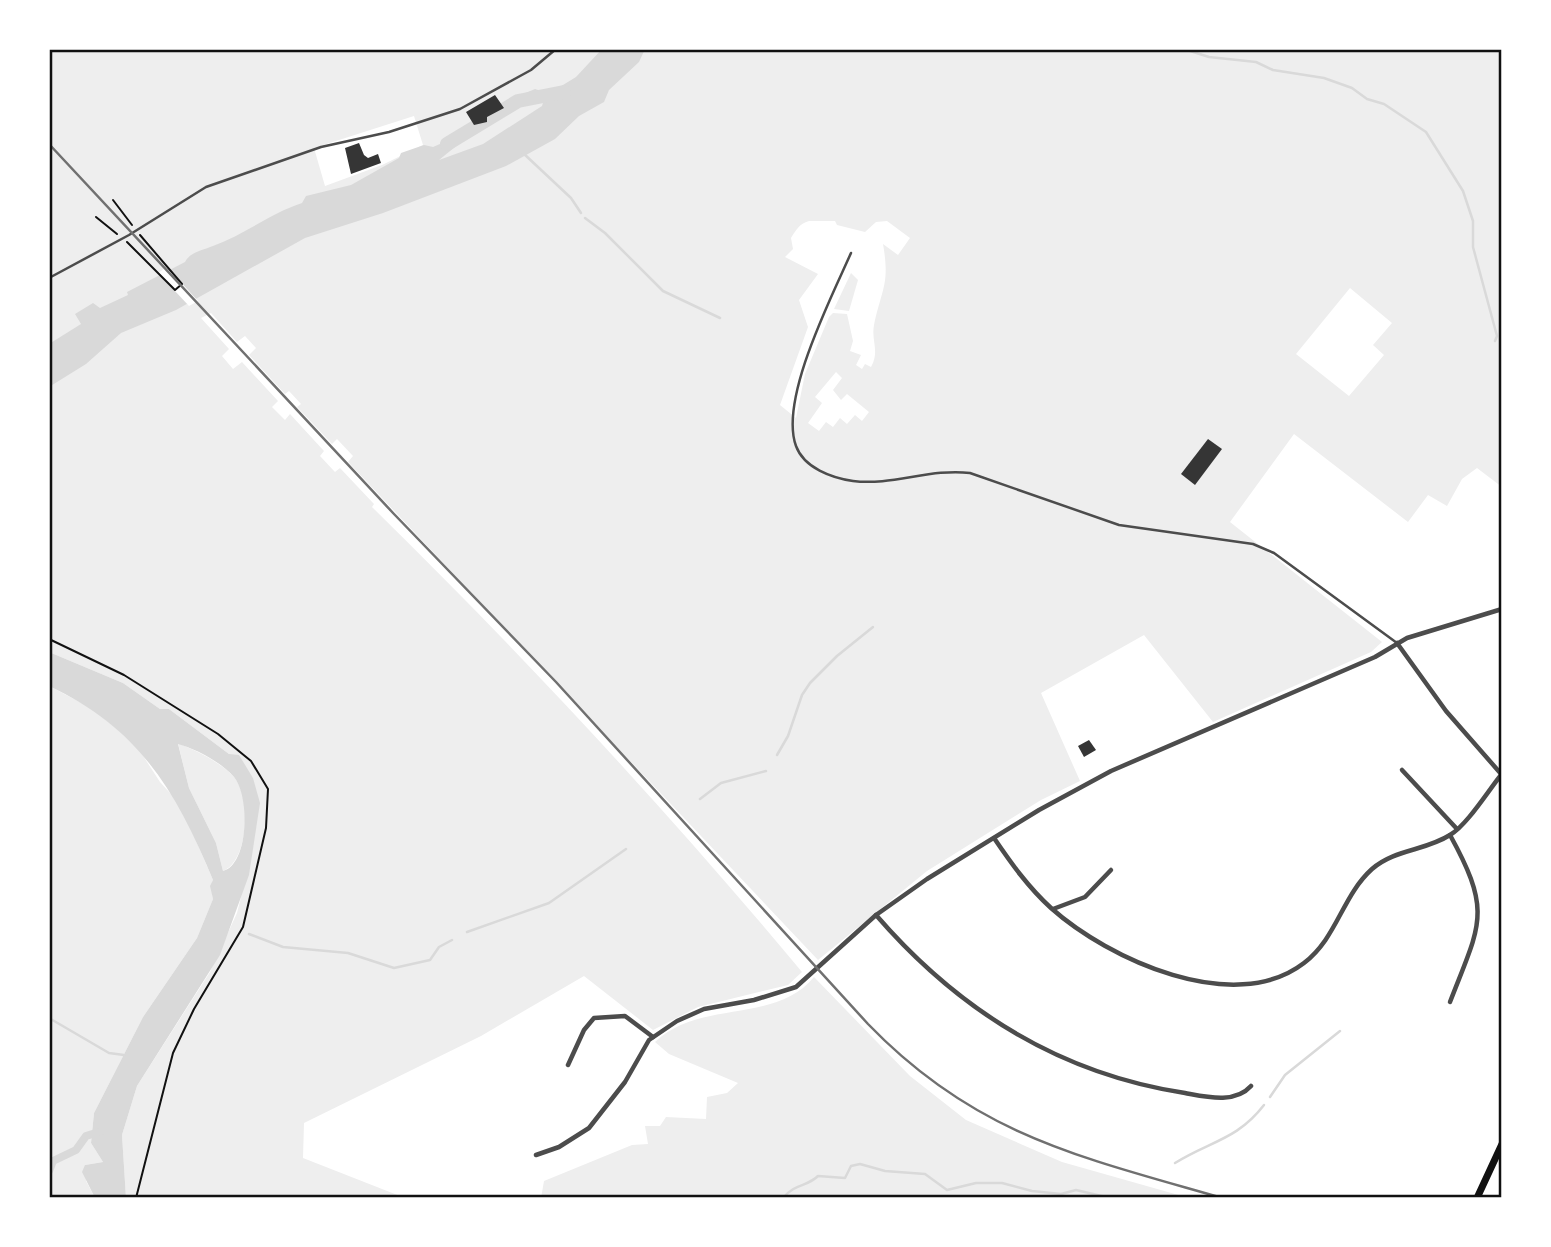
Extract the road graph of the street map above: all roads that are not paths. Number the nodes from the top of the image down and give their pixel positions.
1 (556, 49) edge
2 (851, 253) dead end
3 (49, 278) edge
4 (1502, 608) edge
5 (1397, 643) junction
6 (1402, 770) dead end
7 (1502, 775) edge
8 (1457, 829) junction
9 (1450, 835) junction
10 (993, 838) junction
11 (1111, 870) dead end
12 (1052, 909) junction
13 (877, 915) junction
14 (1450, 1002) dead end
15 (653, 1037) junction
16 (568, 1065) dead end
17 (1251, 1086) dead end
18 (1502, 1144) edge
19 (536, 1155) dead end
20 (1477, 1198) edge

1 - 3 lane
2 - 5 lane
4 - 5 street
5 - 7 street
5 - 10 street
6 - 8 street
7 - 8 street
8 - 9 street
9 - 12 street
9 - 14 street
10 - 12 street
10 - 13 street
11 - 12 street
13 - 15 street
13 - 17 street
15 - 16 street
15 - 19 street
18 - 20 main road

